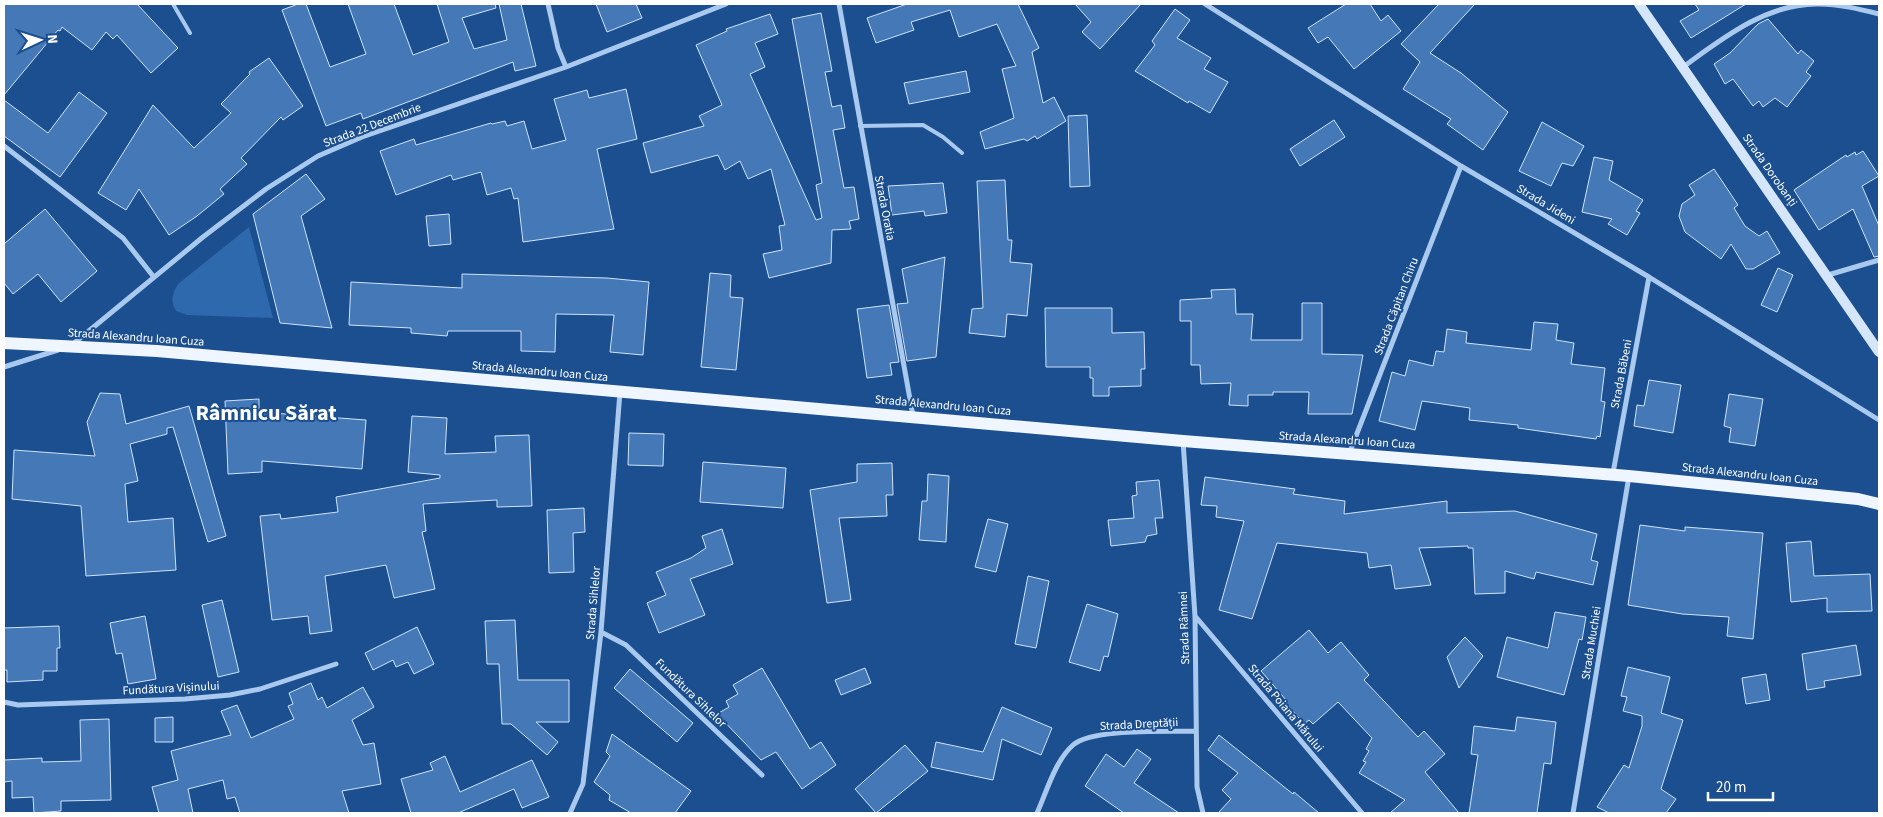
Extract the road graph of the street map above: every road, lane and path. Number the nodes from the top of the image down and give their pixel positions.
1 (173, 4) edge
2 (548, 4) edge
3 (726, 4) edge
4 (839, 4) edge
5 (1205, 4) edge
6 (1639, 4) edge
7 (1879, 14) edge
8 (190, 33) dead end
9 (566, 67) junction
10 (1683, 67) junction
11 (860, 126) junction
12 (4, 146) edge
13 (962, 153) dead end
14 (1462, 166) junction
15 (1879, 260) edge
16 (1828, 275) junction
17 (153, 276) junction
18 (1649, 277) junction
19 (4, 343) edge
20 (70, 346) junction
21 (1879, 352) edge
22 (4, 367) edge
23 (620, 392) junction
24 (914, 416) junction
25 (1879, 420) edge
26 (1183, 441) junction
27 (1349, 454) junction
28 (1612, 474) junction
29 (1629, 476) junction
30 (1879, 504) edge
31 (1195, 616) junction
32 (601, 632) junction
33 (336, 664) dead end
34 (4, 702) edge
35 (1196, 731) junction
36 (762, 775) dead end
37 (570, 813) edge
38 (1037, 813) edge
39 (1203, 813) edge
40 (1362, 813) edge
41 (1573, 813) edge

1 - 8 lane
2 - 9 street
3 - 9 street, Strada 22 Decembrie
4 - 11 street, Strada Oratia
5 - 14 street, Strada Jideni
6 - 10 main road, Strada Dorobanți
7 - 10 street
9 - 17 street, Strada 22 Decembrie
10 - 16 main road, Strada Dorobanți
11 - 13 lane
11 - 24 street, Strada Oratia
12 - 17 street
14 - 18 street, Strada Jideni
14 - 27 street, Strada Căpitan Chiru
15 - 16 street
16 - 21 main road, Strada Dorobanți
17 - 20 street, Strada 22 Decembrie
18 - 25 street, Strada Jideni
18 - 28 street, Strada Băbeni
19 - 20 main road, Strada Alexandru Ioan Cuza
20 - 22 street
20 - 23 main road, Strada Alexandru Ioan Cuza
23 - 24 main road, Strada Alexandru Ioan Cuza
23 - 32 street, Strada Sihlelor
24 - 26 main road, Strada Alexandru Ioan Cuza
26 - 27 main road, Strada Alexandru Ioan Cuza
26 - 31 street, Strada Râmnei
27 - 28 main road, Strada Alexandru Ioan Cuza
28 - 29 main road, Strada Alexandru Ioan Cuza
29 - 30 main road, Strada Alexandru Ioan Cuza
29 - 41 street, Strada Muchiei
31 - 35 street, Strada Râmnei
31 - 40 street, Strada Poiana Mărului
32 - 36 street, Fundătura Sihlelor
32 - 37 street, Strada Sihlelor
33 - 34 street, Fundătura Vișinului
35 - 38 street, Strada Dreptății
35 - 39 street, Strada Râmnei

